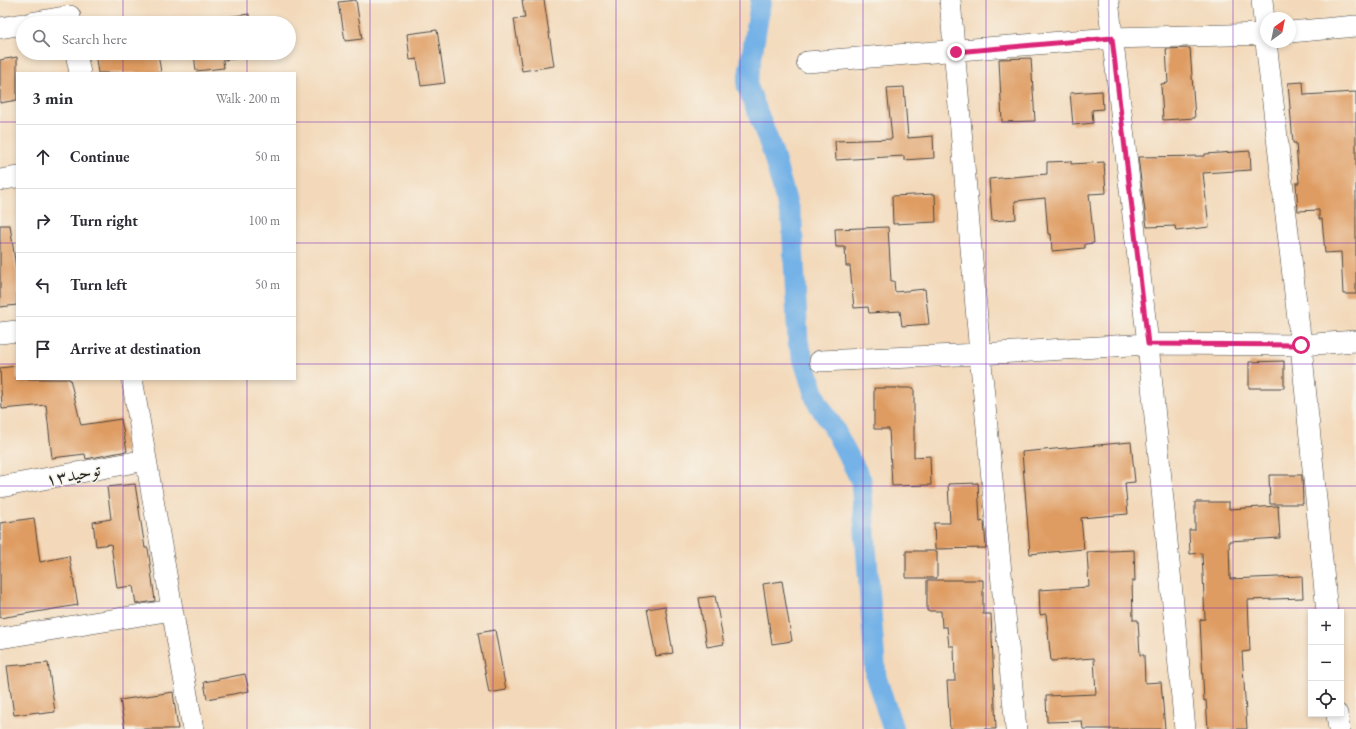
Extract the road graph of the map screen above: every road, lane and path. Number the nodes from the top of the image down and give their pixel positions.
1 (950, 0) edge
2 (1108, 0) edge
3 (1262, 0) edge
4 (1263, 12) edge
5 (70, 13) edge
6 (58, 16) edge
7 (16, 25) edge
8 (1356, 26) edge
9 (0, 28) edge
10 (1296, 31) edge
11 (1112, 38) junction
12 (1260, 38) edge
13 (1267, 48) edge
14 (956, 52) junction
15 (77, 60) edge
16 (807, 62) dead end
17 (80, 72) edge
18 (16, 177) edge
19 (0, 180) edge
20 (16, 331) edge
21 (0, 333) edge
22 (1356, 341) edge
23 (1148, 344) junction
24 (1301, 345) junction
25 (980, 354) junction
26 (820, 361) dead end
27 (132, 380) edge
28 (146, 460) junction
29 (0, 488) edge
30 (1327, 609) edge
31 (172, 610) junction
32 (0, 638) edge
33 (1337, 717) edge
34 (193, 729) edge
35 (1016, 729) edge
36 (1185, 729) edge
37 (1339, 729) edge

1 - 14 street
2 - 11 street
3 - 4 street
5 - 6 street
7 - 9 street
8 - 10 street
11 - 12 street
11 - 14 street
11 - 23 street
13 - 24 street
14 - 16 street
14 - 25 street
15 - 17 street
18 - 19 street
20 - 21 street
22 - 24 street
23 - 24 street
23 - 25 street
23 - 36 street
24 - 30 street
25 - 26 street
25 - 35 street
27 - 28 street
28 - 29 street, توحید۱۳
28 - 31 street
31 - 32 street
31 - 34 street
33 - 37 street

